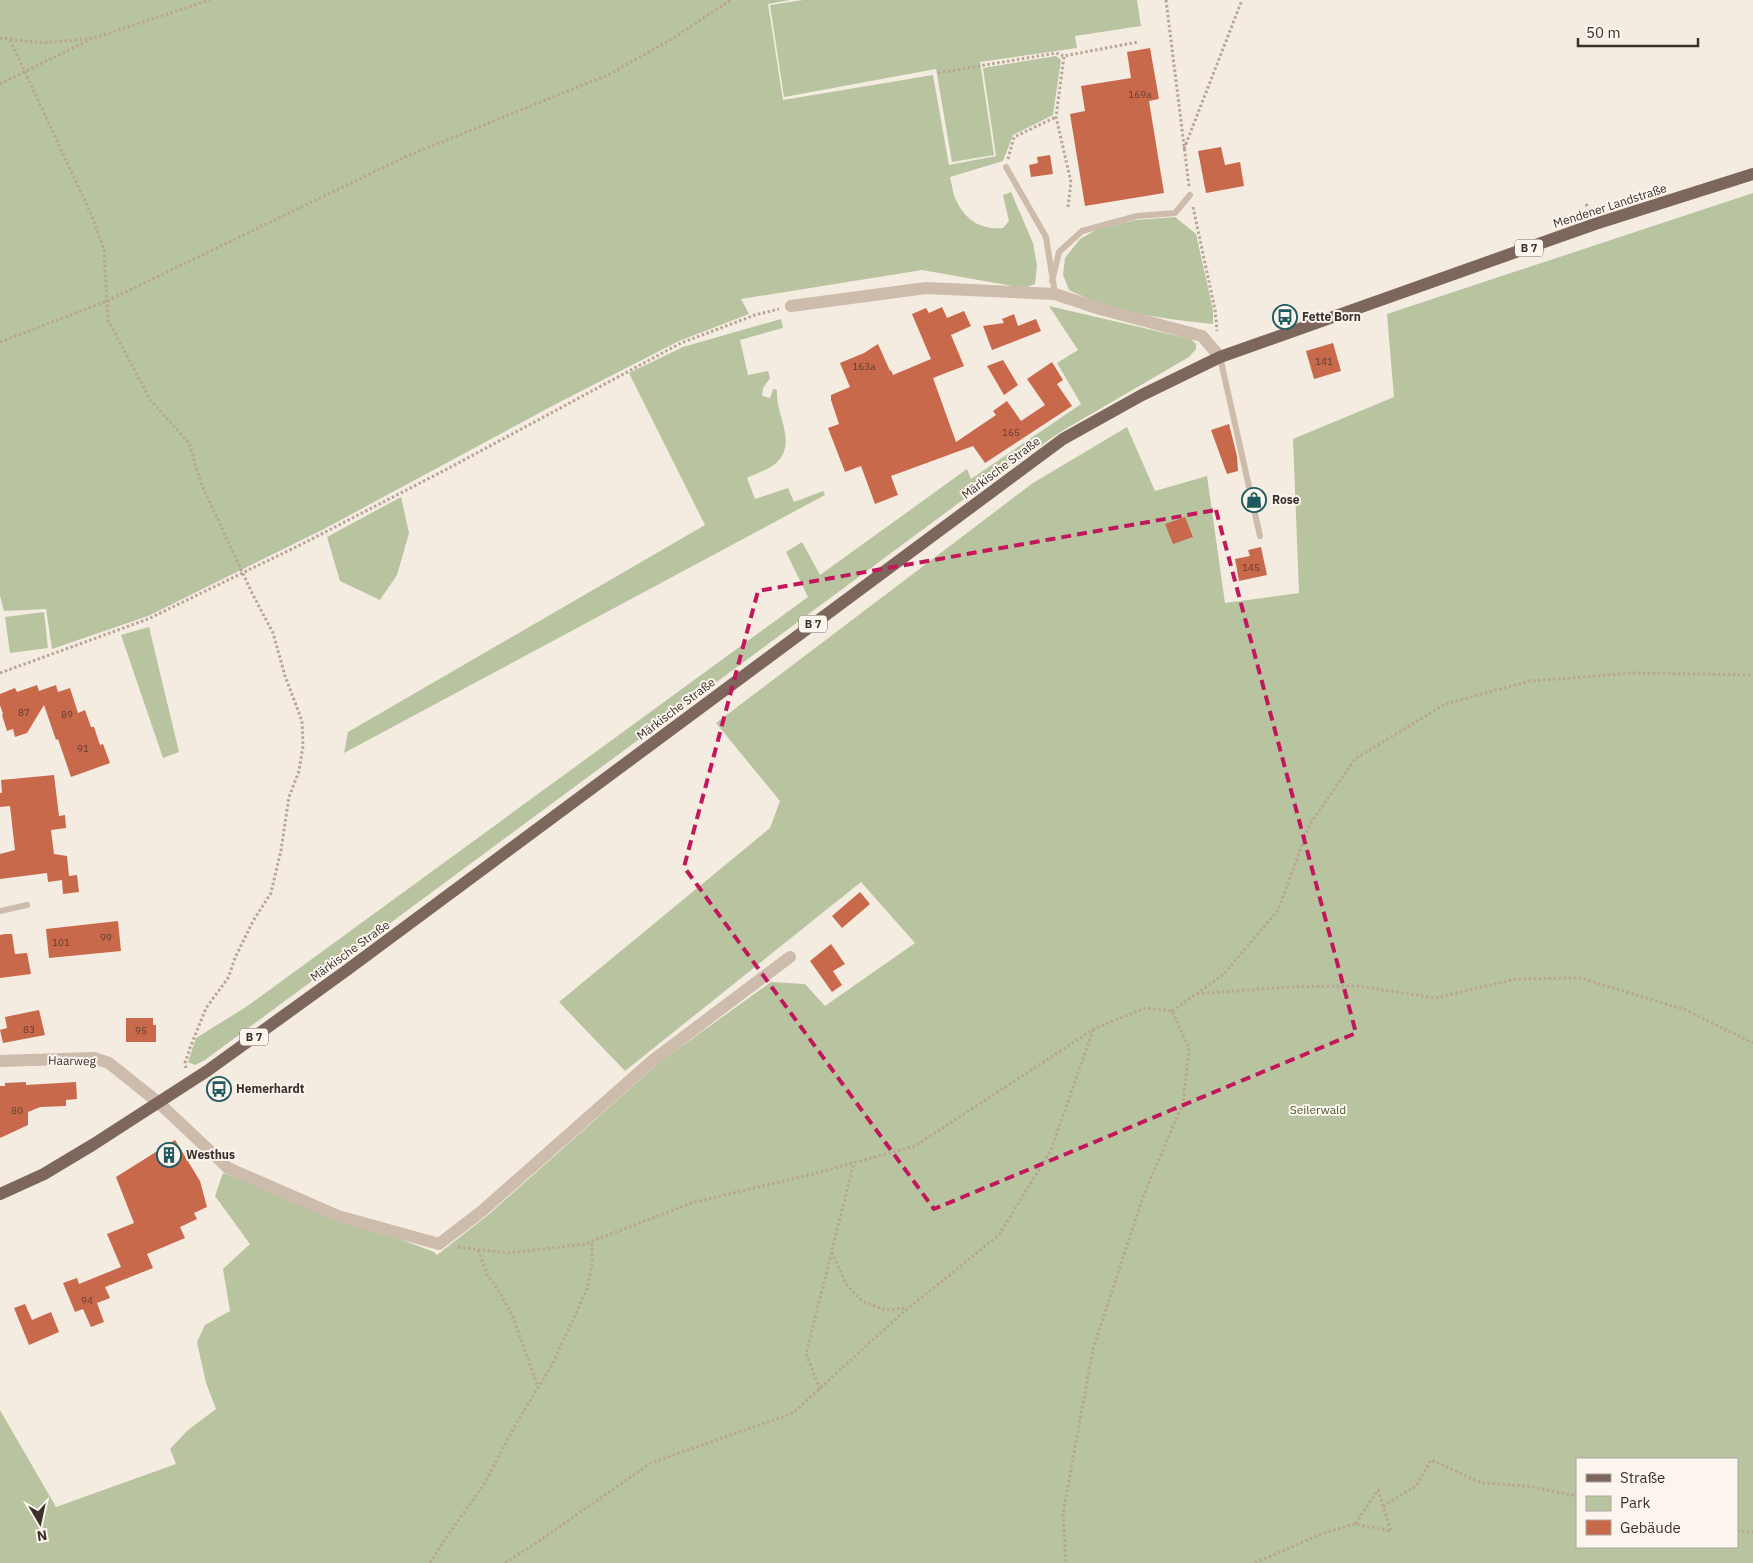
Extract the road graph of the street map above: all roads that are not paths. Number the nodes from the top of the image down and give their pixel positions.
1 (1006, 167) road end
2 (1753, 174) edge
3 (1190, 196) road end
4 (1052, 281) junction
5 (1055, 294) junction
6 (791, 306) road end
7 (1306, 325) joint
8 (1220, 357) junction
9 (1260, 536) dead end
10 (27, 905) dead end
11 (0, 911) edge
12 (790, 957) dead end
13 (0, 1061) edge
14 (159, 1103) junction
15 (0, 1194) edge

1 - 4 lane
2 - 7 main road, Mendener Landstraße / B 7
3 - 4 lane
4 - 5 lane
5 - 6 street
5 - 8 street
7 - 8 main road, Märkische Straße / B 7
8 - 9 lane
8 - 14 main road, Märkische Straße / B 7
10 - 11 lane
12 - 14 street
13 - 14 street, Haarweg
14 - 15 main road, Märkische Straße / B 7

